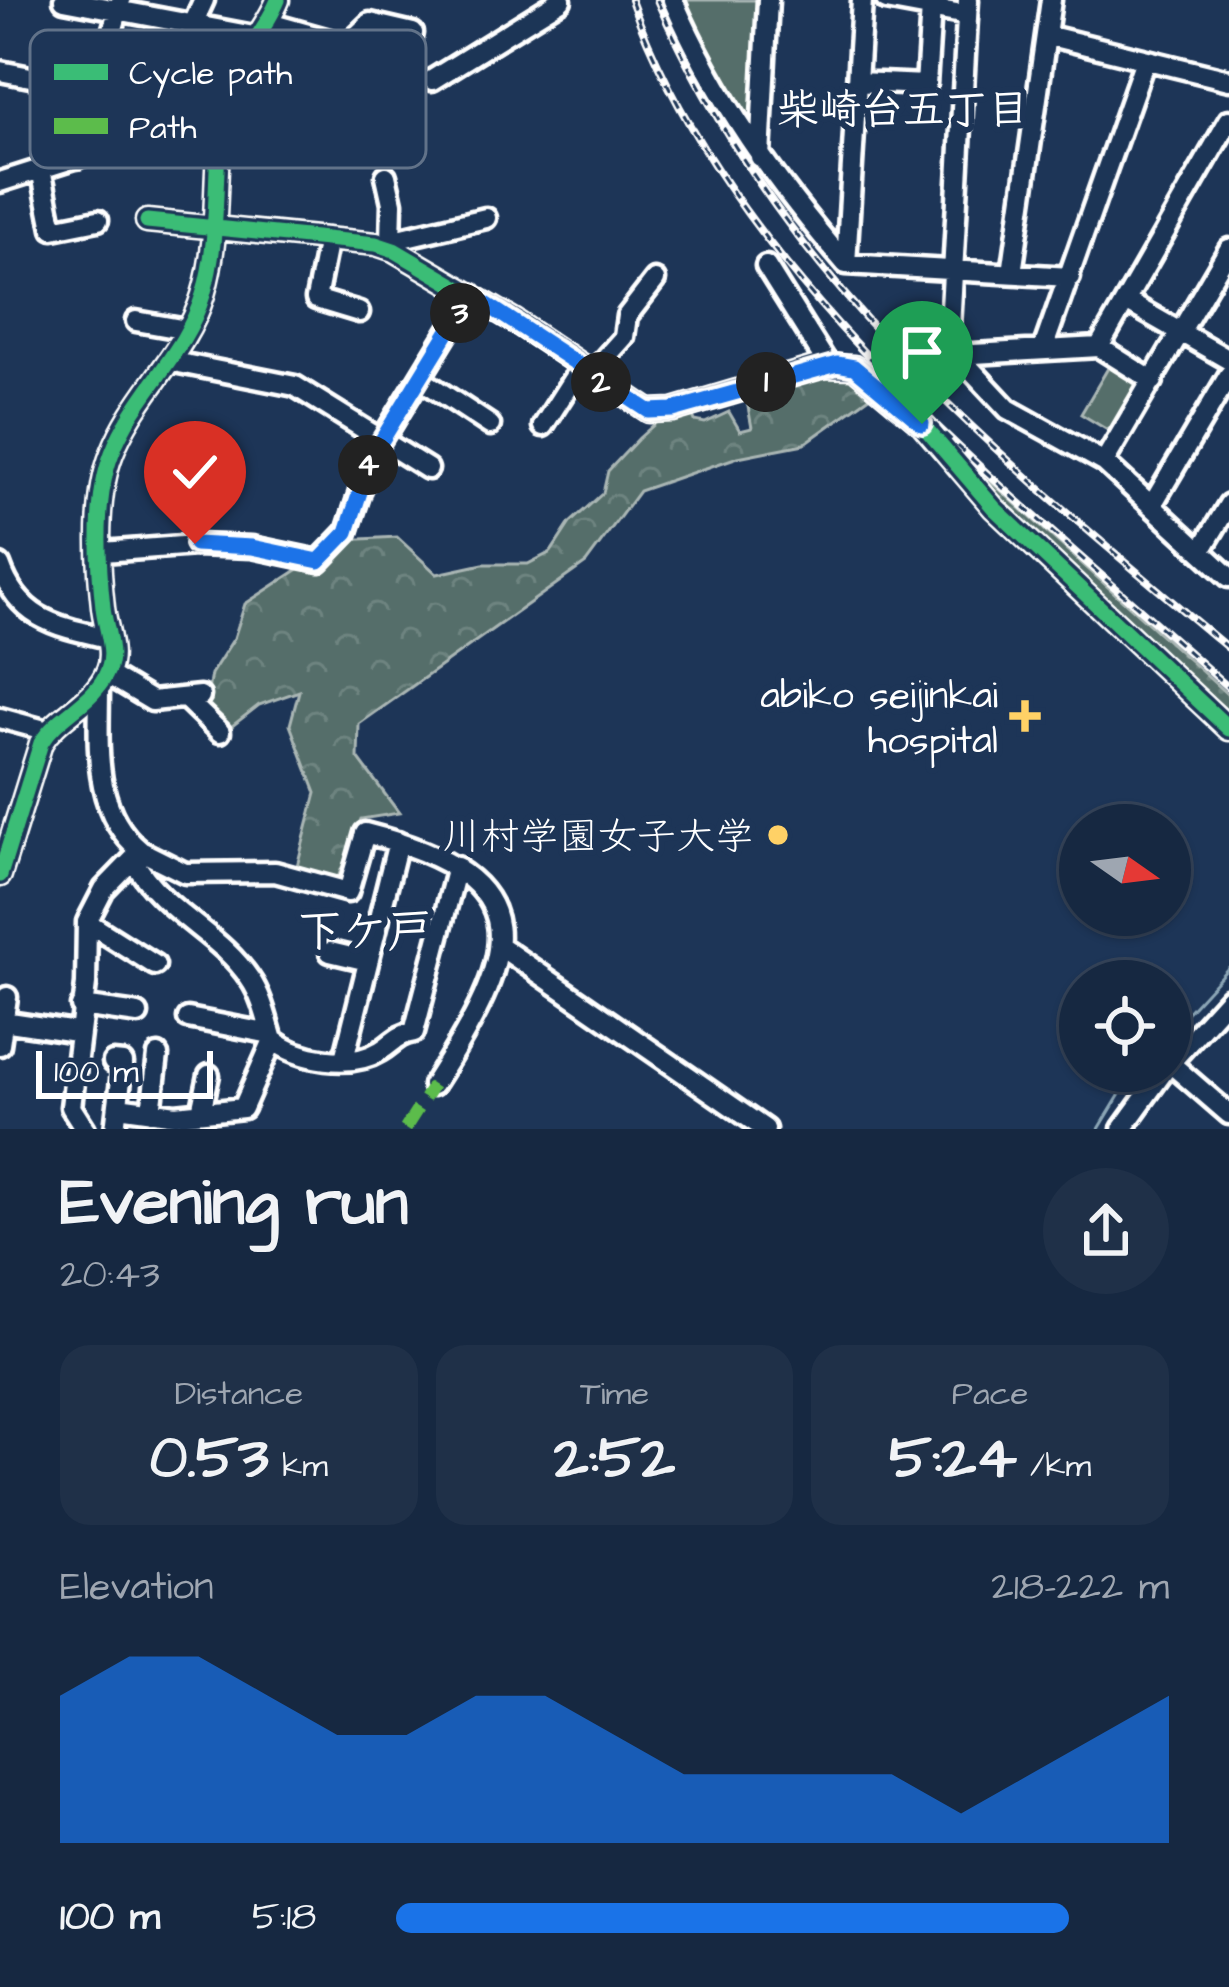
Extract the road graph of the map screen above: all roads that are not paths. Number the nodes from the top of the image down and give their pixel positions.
1 (64, 0) edge
2 (204, 0) edge
3 (278, 0) edge
4 (561, 0) edge
5 (673, 0) edge
6 (768, 0) edge
7 (862, 0) edge
8 (886, 0) edge
9 (1051, 0) edge
10 (120, 5) edge
11 (932, 8) junction
12 (968, 8) edge
13 (193, 24) junction
14 (264, 30) joint
15 (363, 30) edge
16 (397, 30) edge
17 (1046, 35) junction
18 (1145, 60) junction
19 (0, 71) edge
20 (30, 77) edge
21 (432, 80) dead end
22 (1229, 80) edge
23 (857, 82) junction
24 (1229, 120) edge
25 (1222, 145) edge
26 (760, 158) junction
27 (44, 168) edge
28 (221, 168) edge
29 (41, 169) junction
30 (386, 176) dead end
31 (0, 182) edge
32 (486, 218) dead end
33 (98, 220) dead end
34 (147, 221) dead end
35 (216, 229) junction
36 (328, 239) junction
37 (384, 243) junction
38 (1229, 249) edge
39 (846, 264) junction
40 (766, 266) dead end
41 (954, 270) junction
42 (1012, 273) junction
43 (1070, 277) junction
44 (656, 280) dead end
45 (471, 294) junction
46 (1126, 302) junction
47 (359, 312) dead end
48 (136, 321) dead end
49 (187, 330) junction
50 (1180, 333) junction
51 (911, 347) dead end
52 (1099, 347) junction
53 (1043, 349) junction
54 (956, 356) junction
55 (1229, 360) edge
56 (169, 361) junction
57 (828, 365) junction
58 (585, 372) junction
59 (1229, 375) edge
60 (422, 380) junction
61 (1153, 381) junction
62 (490, 424) dead end
63 (543, 426) dead end
64 (382, 438) junction
65 (1104, 462) junction
66 (428, 469) dead end
67 (1229, 504) edge
68 (1152, 505) junction
69 (1202, 551) junction
70 (103, 552) junction
71 (0, 565) edge
72 (1229, 577) edge
73 (4, 592) edge
74 (108, 638) junction
75 (103, 680) junction
76 (0, 718) edge
77 (1229, 729) edge
78 (48, 731) junction
79 (220, 732) dead end
80 (398, 842) junction
81 (137, 856) junction
82 (457, 867) junction
83 (0, 875) edge
84 (86, 922) junction
85 (501, 946) junction
86 (330, 952) dead end
87 (368, 962) junction
88 (154, 965) dead end
89 (7, 998) dead end
90 (1229, 998) edge
91 (81, 1006) junction
92 (138, 1013) dead end
93 (188, 1018) dead end
94 (3, 1021) junction
95 (76, 1032) junction
96 (272, 1037) junction
97 (1191, 1040) edge
98 (0, 1045) edge
99 (158, 1054) dead end
100 (344, 1059) junction
101 (113, 1062) dead end
102 (209, 1075) dead end
103 (1191, 1081) edge
104 (434, 1085) dead end
105 (1149, 1092) edge
106 (118, 1107) junction
107 (152, 1112) junction
108 (201, 1112) junction
109 (1229, 1114) edge
110 (85, 1129) edge
111 (115, 1129) edge
112 (765, 1129) edge
113 (1123, 1129) edge

1 - 10 street
2 - 13 street
3 - 14 street
4 - 21 street
5 - 26 street
6 - 26 street
7 - 23 street
8 - 11 street
9 - 17 street
10 - 13 street
11 - 12 street
11 - 23 street
12 - 41 street
13 - 14 street
15 - 16 street
17 - 18 street
17 - 42 street
18 - 22 street
18 - 43 street
19 - 20 street
23 - 39 street
24 - 25 street
25 - 46 street
26 - 39 street
27 - 29 street
28 - 35 street
29 - 31 street
29 - 33 street
30 - 37 street
32 - 37 street
34 - 35 street
35 - 36 street
35 - 49 street
36 - 37 street
36 - 47 street
37 - 45 street
38 - 50 street
39 - 41 street
40 - 57 street
41 - 42 street
41 - 54 street
42 - 43 street
43 - 53 street
44 - 58 street
45 - 58 street
45 - 60 street
46 - 50 street
46 - 52 street
48 - 49 street
49 - 56 street
50 - 55 street
50 - 61 street
51 - 54 street
52 - 53 street
52 - 61 street
53 - 54 street
54 - 65 street
56 - 64 street
56 - 70 street
57 - 58 street
57 - 77 street
58 - 63 street
59 - 68 street
60 - 62 street
60 - 64 street
61 - 65 street
64 - 66 street
64 - 70 street
65 - 68 street
67 - 69 street
68 - 69 street
69 - 72 street
70 - 74 street
71 - 73 street
73 - 74 street
74 - 75 street
75 - 78 street
75 - 79 street
75 - 81 street
76 - 78 street
78 - 83 street
80 - 81 street
80 - 82 street
80 - 87 street
81 - 84 street
81 - 96 street
82 - 85 street
82 - 100 street
84 - 88 street
84 - 91 street
85 - 104 street
85 - 112 street
86 - 87 street
87 - 100 street
89 - 94 street
90 - 97 street
91 - 92 street
91 - 95 street
93 - 96 street
94 - 95 street
94 - 98 street
95 - 110 street
96 - 100 street
96 - 108 street
99 - 107 street
101 - 106 street
102 - 108 street
103 - 109 street
105 - 113 street
106 - 107 street
106 - 111 street
107 - 108 street

